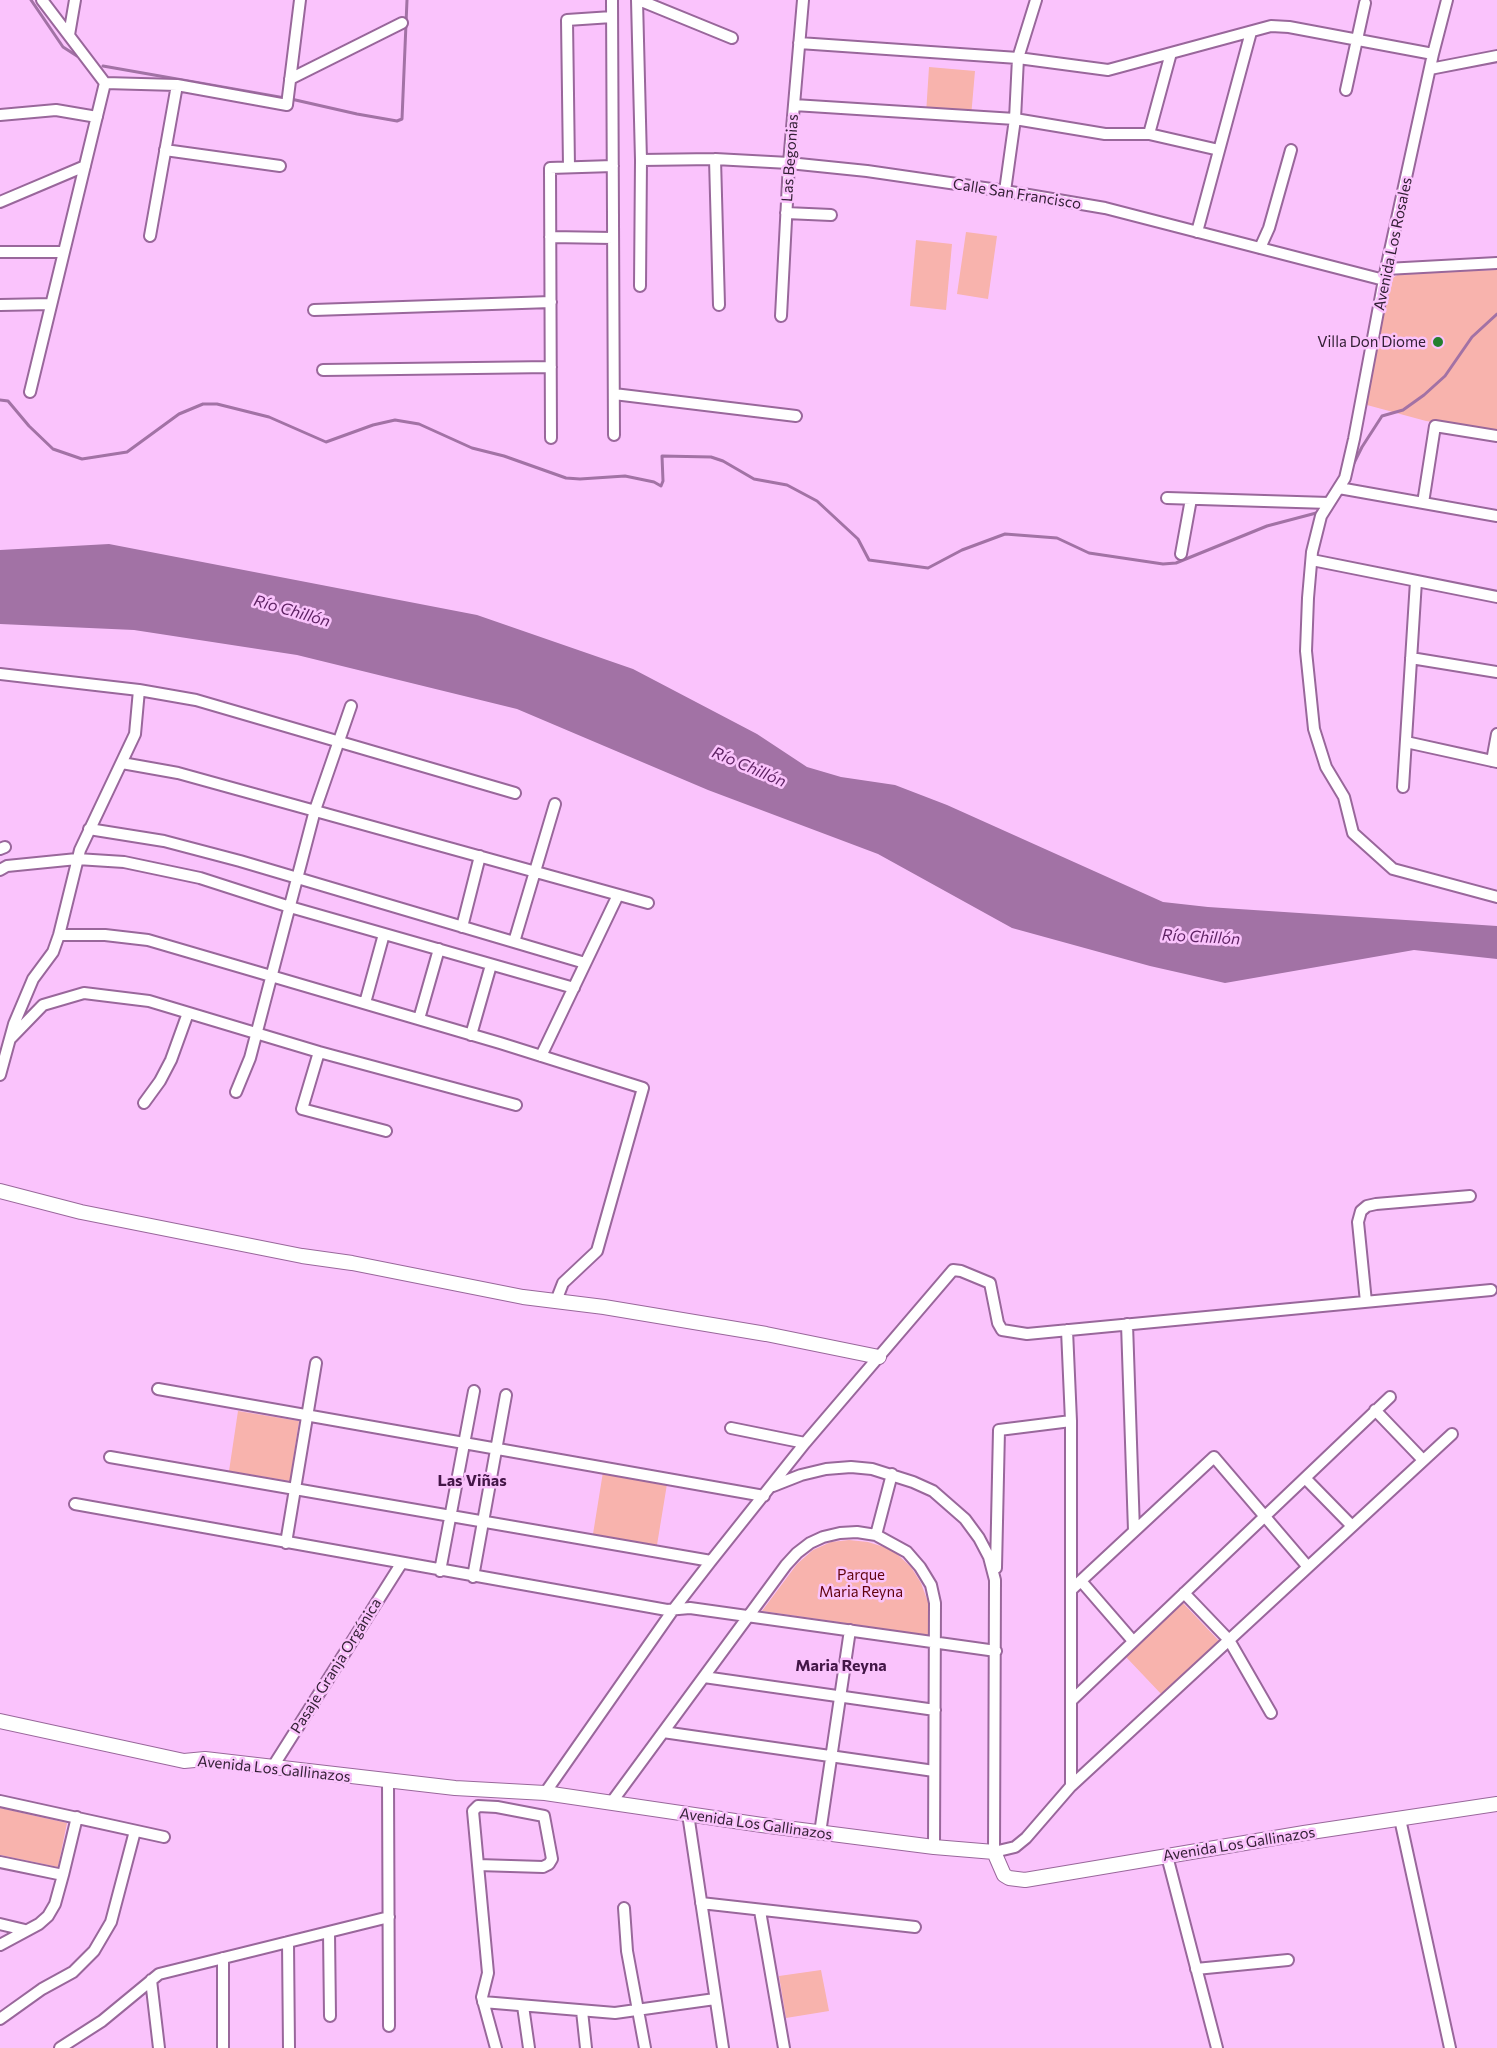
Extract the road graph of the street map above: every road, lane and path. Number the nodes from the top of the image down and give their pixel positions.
1 (42, 0) edge
2 (75, 0) edge
3 (300, 0) edge
4 (612, 0) edge
5 (638, 0) edge
6 (803, 0) edge
7 (1036, 0) edge
8 (1447, 0) edge
9 (1365, 3) dead end
10 (612, 17) junction
11 (402, 23) dead end
12 (1251, 32) junction
13 (69, 35) junction
14 (732, 38) dead end
15 (1357, 40) junction
16 (799, 44) junction
17 (1171, 53) junction
18 (1433, 54) junction
19 (1497, 56) edge
20 (1018, 58) junction
21 (1430, 69) junction
22 (290, 79) junction
23 (105, 83) junction
24 (177, 85) junction
25 (1346, 90) dead end
26 (794, 105) junction
27 (0, 115) edge
28 (97, 117) junction
29 (1015, 119) junction
30 (1149, 134) junction
31 (165, 150) junction
32 (1219, 150) junction
33 (1291, 150) dead end
34 (715, 159) junction
35 (641, 160) junction
36 (789, 163) junction
37 (85, 166) junction
38 (280, 166) dead end
39 (613, 166) junction
40 (569, 167) junction
41 (1005, 191) junction
42 (0, 202) edge
43 (786, 213) junction
44 (831, 215) dead end
45 (1197, 232) junction
46 (150, 236) dead end
47 (550, 237) junction
48 (613, 238) junction
49 (1260, 248) junction
50 (0, 252) edge
51 (64, 252) junction
52 (1497, 263) edge
53 (1386, 269) junction
54 (1384, 280) junction
55 (640, 286) dead end
56 (551, 302) junction
57 (51, 304) junction
58 (0, 305) edge
59 (719, 305) dead end
60 (314, 310) dead end
61 (781, 316) dead end
62 (551, 367) junction
63 (324, 370) dead end
64 (30, 392) dead end
65 (614, 394) junction
66 (796, 416) dead end
67 (614, 435) dead end
68 (1497, 436) edge
69 (551, 438) dead end
70 (1339, 488) junction
71 (1167, 498) dead end
72 (1191, 499) junction
73 (1329, 503) junction
74 (1422, 503) junction
75 (1497, 516) edge
76 (1181, 554) dead end
77 (1312, 560) junction
78 (1416, 581) junction
79 (1497, 597) edge
80 (1412, 658) junction
81 (1497, 672) edge
82 (0, 674) edge
83 (139, 690) junction
84 (351, 706) dead end
85 (1497, 734) edge
86 (338, 741) junction
87 (1406, 742) junction
88 (1495, 761) edge
89 (122, 763) junction
90 (1403, 787) dead end
91 (515, 793) dead end
92 (555, 804) dead end
93 (315, 810) junction
94 (90, 829) junction
95 (480, 856) junction
96 (78, 859) junction
97 (0, 870) edge
98 (534, 871) junction
99 (298, 878) junction
100 (618, 895) junction
101 (1497, 897) edge
102 (648, 903) dead end
103 (290, 907) junction
104 (462, 927) junction
105 (384, 934) junction
106 (59, 935) junction
107 (514, 942) junction
108 (439, 950) junction
109 (585, 963) junction
110 (491, 964) junction
111 (271, 976) junction
112 (574, 988) junction
113 (365, 1004) junction
114 (188, 1013) junction
115 (419, 1019) junction
116 (255, 1034) junction
117 (471, 1035) junction
118 (9, 1040) junction
119 (319, 1052) junction
120 (542, 1056) junction
121 (0, 1075) edge
122 (236, 1092) dead end
123 (144, 1103) dead end
124 (516, 1105) dead end
125 (386, 1131) dead end
126 (0, 1191) edge
127 (1470, 1196) dead end
128 (1491, 1290) dead end
129 (556, 1301) junction
130 (1366, 1302) junction
131 (1127, 1324) junction
132 (1067, 1330) junction
133 (879, 1357) junction
134 (316, 1363) dead end
135 (158, 1389) dead end
136 (474, 1391) dead end
137 (506, 1395) dead end
138 (1390, 1397) dead end
139 (1375, 1410) junction
140 (307, 1415) junction
141 (1071, 1421) junction
142 (732, 1428) dead end
143 (1452, 1434) dead end
144 (464, 1443) junction
145 (805, 1443) junction
146 (496, 1448) junction
147 (110, 1457) dead end
148 (1423, 1460) junction
149 (892, 1474) junction
150 (1305, 1478) junction
151 (295, 1489) junction
152 (767, 1492) junction
153 (75, 1504) dead end
154 (450, 1516) junction
155 (1265, 1516) junction
156 (483, 1522) junction
157 (1352, 1526) junction
158 (1134, 1531) junction
159 (876, 1535) junction
160 (286, 1543) junction
161 (711, 1561) junction
162 (400, 1564) junction
163 (1308, 1567) junction
164 (440, 1571) junction
165 (473, 1577) junction
166 (995, 1580) junction
167 (1081, 1581) junction
168 (1071, 1590) junction
169 (1184, 1593) junction
170 (673, 1610) junction
171 (749, 1616) junction
172 (850, 1630) junction
173 (1229, 1640) junction
174 (1133, 1641) junction
175 (935, 1642) junction
176 (996, 1651) junction
177 (704, 1677) junction
178 (840, 1696) junction
179 (1071, 1701) junction
180 (934, 1710) junction
181 (1271, 1713) dead end
182 (0, 1721) edge
183 (663, 1732) junction
184 (831, 1756) junction
185 (272, 1768) junction
186 (934, 1771) junction
187 (388, 1781) junction
188 (1071, 1786) junction
189 (545, 1793) junction
190 (0, 1801) edge
191 (611, 1803) junction
192 (1497, 1804) edge
193 (77, 1817) junction
194 (688, 1817) junction
195 (1401, 1819) junction
196 (135, 1831) junction
197 (820, 1833) junction
198 (164, 1837) dead end
199 (934, 1847) junction
200 (994, 1851) junction
201 (1167, 1856) junction
202 (0, 1862) edge
203 (478, 1865) junction
204 (63, 1875) junction
205 (701, 1903) junction
206 (624, 1908) dead end
207 (760, 1911) junction
208 (389, 1917) junction
209 (0, 1924) edge
210 (915, 1927) dead end
211 (25, 1930) junction
212 (329, 1932) junction
213 (288, 1942) junction
214 (0, 1945) edge
215 (223, 1958) junction
216 (1288, 1960) dead end
217 (1196, 1969) junction
218 (151, 1980) junction
219 (715, 1999) junction
220 (483, 2002) junction
221 (523, 2006) junction
222 (582, 2011) junction
223 (638, 2011) junction
224 (330, 2016) dead end
225 (0, 2019) edge
226 (389, 2026) dead end
227 (61, 2047) edge
228 (74, 2048) edge
229 (159, 2048) edge
230 (224, 2048) edge
231 (289, 2048) edge
232 (496, 2048) edge
233 (529, 2048) edge
234 (586, 2048) edge
235 (645, 2048) edge
236 (723, 2048) edge
237 (784, 2048) edge
238 (1217, 2048) edge
239 (1450, 2048) edge

1 - 13 street
2 - 13 street
3 - 22 street
4 - 10 street
5 - 14 street
5 - 35 street
6 - 16 street, Las Begonias
7 - 20 street
8 - 18 street, Avenida Los Rosales
9 - 15 street
10 - 39 street
10 - 40 street
11 - 22 street
12 - 15 street
12 - 17 street
12 - 32 street
13 - 23 street
15 - 18 street
15 - 25 street
16 - 20 street
16 - 26 street, Las Begonias
17 - 20 street
17 - 30 street
18 - 21 street, Avenida Los Rosales
19 - 21 street
20 - 29 street
21 - 53 street, Avenida Los Rosales
22 - 24 street
23 - 24 street
23 - 28 street
24 - 31 street
26 - 29 street
26 - 36 street, Las Begonias
27 - 28 street
28 - 37 street
29 - 30 street
29 - 41 street
30 - 32 street
31 - 38 street
31 - 46 street
32 - 45 street
33 - 49 street
34 - 35 street, Calle San Francisco
34 - 36 street, Calle San Francisco
34 - 59 street
35 - 55 street
36 - 41 street, Calle San Francisco
36 - 43 street, Las Begonias
37 - 42 street
37 - 51 street
39 - 40 street
39 - 48 street
40 - 47 street
41 - 45 street, Calle San Francisco
43 - 44 street
43 - 61 street, Las Begonias
45 - 49 street, Calle San Francisco
47 - 48 street
47 - 56 street
48 - 65 street
49 - 54 street, Calle San Francisco
50 - 51 street
51 - 57 street
52 - 53 street
53 - 54 street, Avenida Los Rosales
54 - 70 street, Avenida Los Rosales
56 - 60 street
56 - 62 street
57 - 58 street
57 - 64 street
62 - 63 street
62 - 69 street
65 - 66 street
65 - 67 street
68 - 74 street
70 - 73 street, Avenida Los Rosales
70 - 74 street
71 - 72 street
72 - 73 street
72 - 76 street
73 - 77 street, Avenida Los Rosales
74 - 75 street
77 - 78 street
77 - 101 street, Avenida Los Rosales
78 - 79 street
78 - 80 street
80 - 81 street
80 - 87 street
82 - 83 street
83 - 86 street
83 - 89 street
84 - 86 street
85 - 88 street
86 - 91 street
86 - 93 street
87 - 88 street
87 - 90 street
89 - 93 street
89 - 94 street
92 - 98 street
93 - 95 street
93 - 99 street
94 - 96 street
94 - 99 street
95 - 98 street
95 - 104 street
96 - 97 street
96 - 103 street
96 - 106 street
98 - 100 street
98 - 107 street
99 - 103 street
99 - 104 street
100 - 102 street
100 - 109 street
103 - 105 street
103 - 111 street
104 - 107 street
105 - 108 street
105 - 113 street
106 - 111 street
106 - 118 street
107 - 109 street
108 - 110 street
108 - 115 street
109 - 112 street
110 - 112 street
110 - 117 street
111 - 113 street
111 - 116 street
112 - 120 street
113 - 115 street
114 - 116 street
114 - 118 street
114 - 123 street
115 - 117 street
116 - 119 street
116 - 122 street
117 - 120 street
118 - 121 street
119 - 124 street
119 - 125 street
120 - 129 street
126 - 129 street
127 - 130 street
128 - 130 street
129 - 133 street
130 - 131 street
131 - 132 street
131 - 158 street
132 - 133 street
132 - 141 street
133 - 145 street
134 - 140 street
135 - 140 street
136 - 144 street
137 - 146 street
138 - 139 street
139 - 148 street
139 - 150 street
140 - 144 street
140 - 151 street
141 - 166 street
141 - 168 street
142 - 145 street
143 - 148 street
144 - 146 street
144 - 154 street
145 - 152 street
146 - 152 street
146 - 156 street
147 - 151 street
148 - 157 street
149 - 152 street
149 - 159 street
149 - 166 street
150 - 155 street
150 - 157 street
151 - 154 street
151 - 160 street
152 - 161 street
153 - 160 street
154 - 156 street
154 - 164 street
155 - 158 street
155 - 163 street
155 - 169 street
156 - 161 street
156 - 165 street
157 - 163 street
158 - 167 street
159 - 171 street
159 - 175 street
160 - 162 street
161 - 170 street
162 - 164 street
162 - 185 street, Pasaje Granja Orgánica
163 - 173 street
164 - 165 street
165 - 170 street
166 - 176 street
167 - 168 street
167 - 174 street
168 - 179 street
169 - 173 street
169 - 174 street
170 - 171 street
170 - 189 street
171 - 172 street
171 - 177 street
172 - 175 street
172 - 178 street
173 - 181 street
173 - 188 street
174 - 179 street
175 - 176 street
175 - 180 street
176 - 200 street
177 - 178 street
177 - 183 street
178 - 180 street
178 - 184 street
179 - 188 street
180 - 186 street
182 - 185 street, Avenida Los Gallinazos
183 - 184 street
183 - 191 street
184 - 186 street
184 - 197 street
185 - 187 street, Avenida Los Gallinazos
186 - 199 street
187 - 189 street, Avenida Los Gallinazos
187 - 208 street
188 - 200 street
189 - 191 street, Avenida Los Gallinazos
190 - 193 street
191 - 194 street, Avenida Los Gallinazos
192 - 195 street, Avenida Los Gallinazos
193 - 196 street
193 - 204 street
194 - 197 street, Avenida Los Gallinazos
194 - 205 street
195 - 201 street, Avenida Los Gallinazos
195 - 239 street
196 - 198 street
196 - 225 street
197 - 199 street, Avenida Los Gallinazos
199 - 200 street, Avenida Los Gallinazos
200 - 201 street, Avenida Los Gallinazos
201 - 217 street
202 - 204 street
203 - 203 street
203 - 220 street
204 - 211 street
205 - 207 street
205 - 219 street
206 - 223 street
207 - 210 street
207 - 237 street
208 - 212 street
208 - 226 street
209 - 211 street
211 - 214 street
212 - 213 street
212 - 224 street
213 - 215 street
213 - 231 street
215 - 218 street
215 - 230 street
216 - 217 street
217 - 238 street
218 - 227 street
218 - 229 street
219 - 223 street
219 - 236 street
220 - 221 street
220 - 232 street
221 - 222 street
221 - 233 street
222 - 223 street
222 - 234 street
223 - 235 street
227 - 228 street

